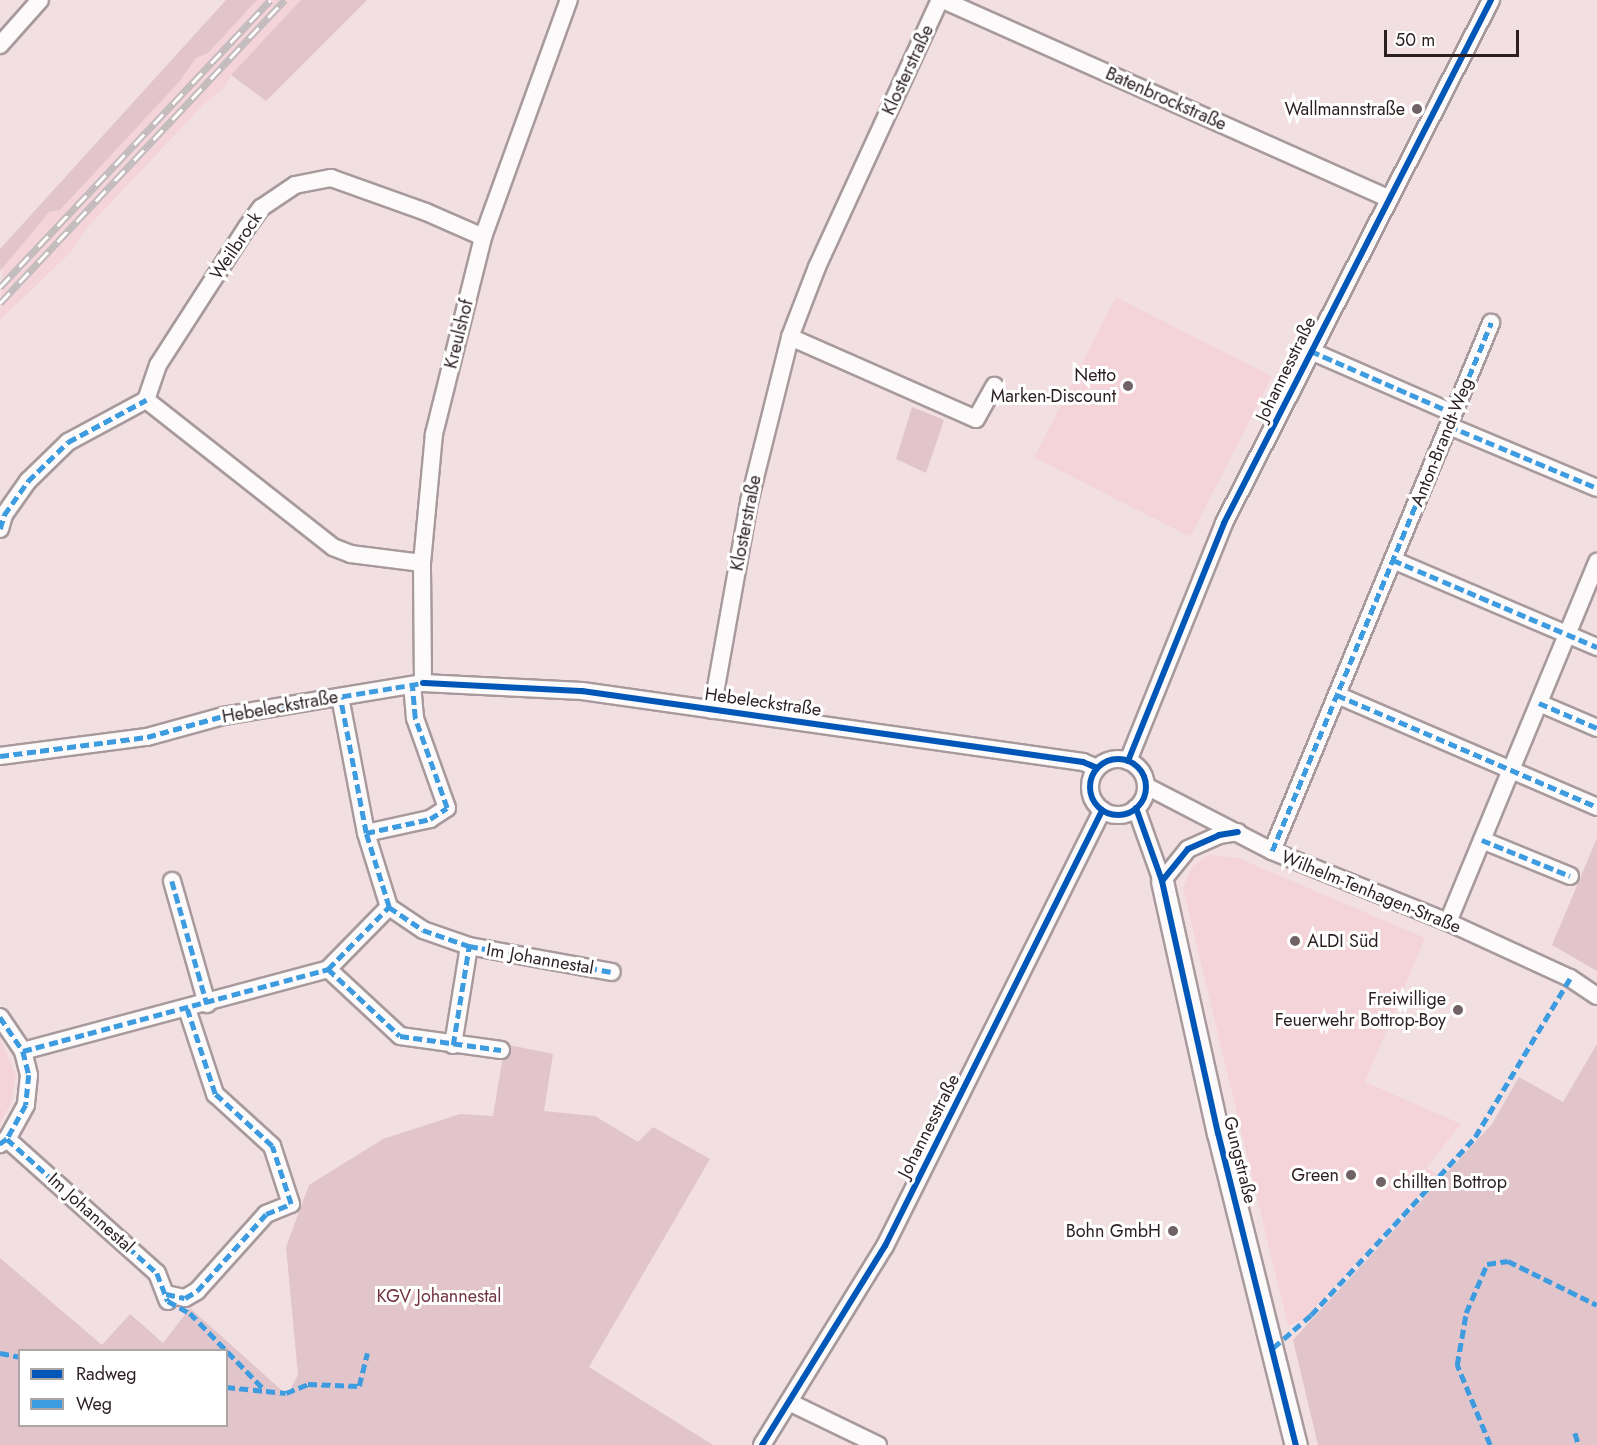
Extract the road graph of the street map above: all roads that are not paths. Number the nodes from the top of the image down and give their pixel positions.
1 (40, 0) edge
2 (568, 0) edge
3 (941, 0) edge
4 (1491, 0) edge
5 (0, 45) edge
6 (1388, 198) junction
7 (483, 237) junction
8 (1491, 323) dead end
9 (790, 337) junction
10 (1311, 351) junction
11 (994, 386) dead end
12 (146, 400) junction
13 (1451, 420) junction
14 (1597, 488) edge
15 (0, 530) edge
16 (1392, 560) junction
17 (1597, 562) edge
18 (422, 563) junction
19 (1567, 634) junction
20 (1597, 647) edge
21 (418, 684) junction
22 (1337, 695) junction
23 (340, 697) junction
24 (1539, 703) junction
25 (712, 710) junction
26 (1597, 728) edge
27 (0, 756) edge
28 (1128, 761) junction
29 (1097, 768) junction
30 (1511, 770) junction
31 (1146, 786) junction
32 (1597, 807) edge
33 (1136, 808) junction
34 (1102, 810) junction
35 (1238, 832) junction
36 (366, 833) junction
37 (1482, 840) junction
38 (1272, 851) junction
39 (1570, 876) dead end
40 (172, 881) dead end
41 (1162, 881) junction
42 (389, 907) junction
43 (1448, 922) junction
44 (469, 946) junction
45 (328, 969) junction
46 (612, 972) dead end
47 (1597, 996) edge
48 (207, 1004) junction
49 (187, 1009) junction
50 (0, 1017) edge
51 (453, 1045) junction
52 (501, 1050) dead end
53 (23, 1051) junction
54 (4, 1141) edge
55 (789, 1402) junction
56 (762, 1445) edge
57 (878, 1445) edge
58 (1296, 1445) edge

1 - 5 street
2 - 7 street, Kreulshof
3 - 6 street, Batenbrockstraße
3 - 9 street, Klosterstraße
4 - 6 street, Johannesstraße
6 - 10 street, Johannesstraße
7 - 12 street, Weilbrock
7 - 18 street, Kreulshof
8 - 13 street, Anton-Brandt-Weg
9 - 11 street
9 - 25 street, Klosterstraße
10 - 13 street
10 - 28 street, Johannesstraße
12 - 15 street
12 - 18 street
13 - 14 street
13 - 16 street, Anton-Brandt-Weg
16 - 19 street
16 - 22 street, Anton-Brandt-Weg
17 - 19 street
18 - 21 street, Kreulshof
19 - 20 street
19 - 24 street
21 - 23 street, Hebeleckstraße
21 - 25 street, Hebeleckstraße
21 - 36 street
22 - 30 street
22 - 38 street, Anton-Brandt-Weg
23 - 27 street, Hebeleckstraße
23 - 36 street
24 - 26 street
24 - 30 street
25 - 29 street, Hebeleckstraße
28 - 29 street
28 - 31 street
29 - 34 street
30 - 32 street
30 - 37 street
31 - 33 street
31 - 35 street, Wilhelm-Tenhagen-Straße
33 - 34 street
33 - 41 street, Gungstraße
34 - 55 street, Johannesstraße
35 - 38 street, Wilhelm-Tenhagen-Straße
35 - 41 street
36 - 42 street
37 - 39 street
37 - 43 street
38 - 43 street, Wilhelm-Tenhagen-Straße
40 - 48 street
41 - 58 street, Gungstraße
42 - 44 street, Im Johannestal
42 - 45 street
43 - 47 street, Wilhelm-Tenhagen-Straße
44 - 46 street, Im Johannestal
44 - 51 street, Im Johannestal
45 - 48 street
45 - 51 street
48 - 49 street
49 - 53 street
49 - 54 street, Im Johannestal
50 - 53 street, Im Johannestal
51 - 52 street
53 - 54 street, Im Johannestal
55 - 56 street, Johannesstraße
55 - 57 street

